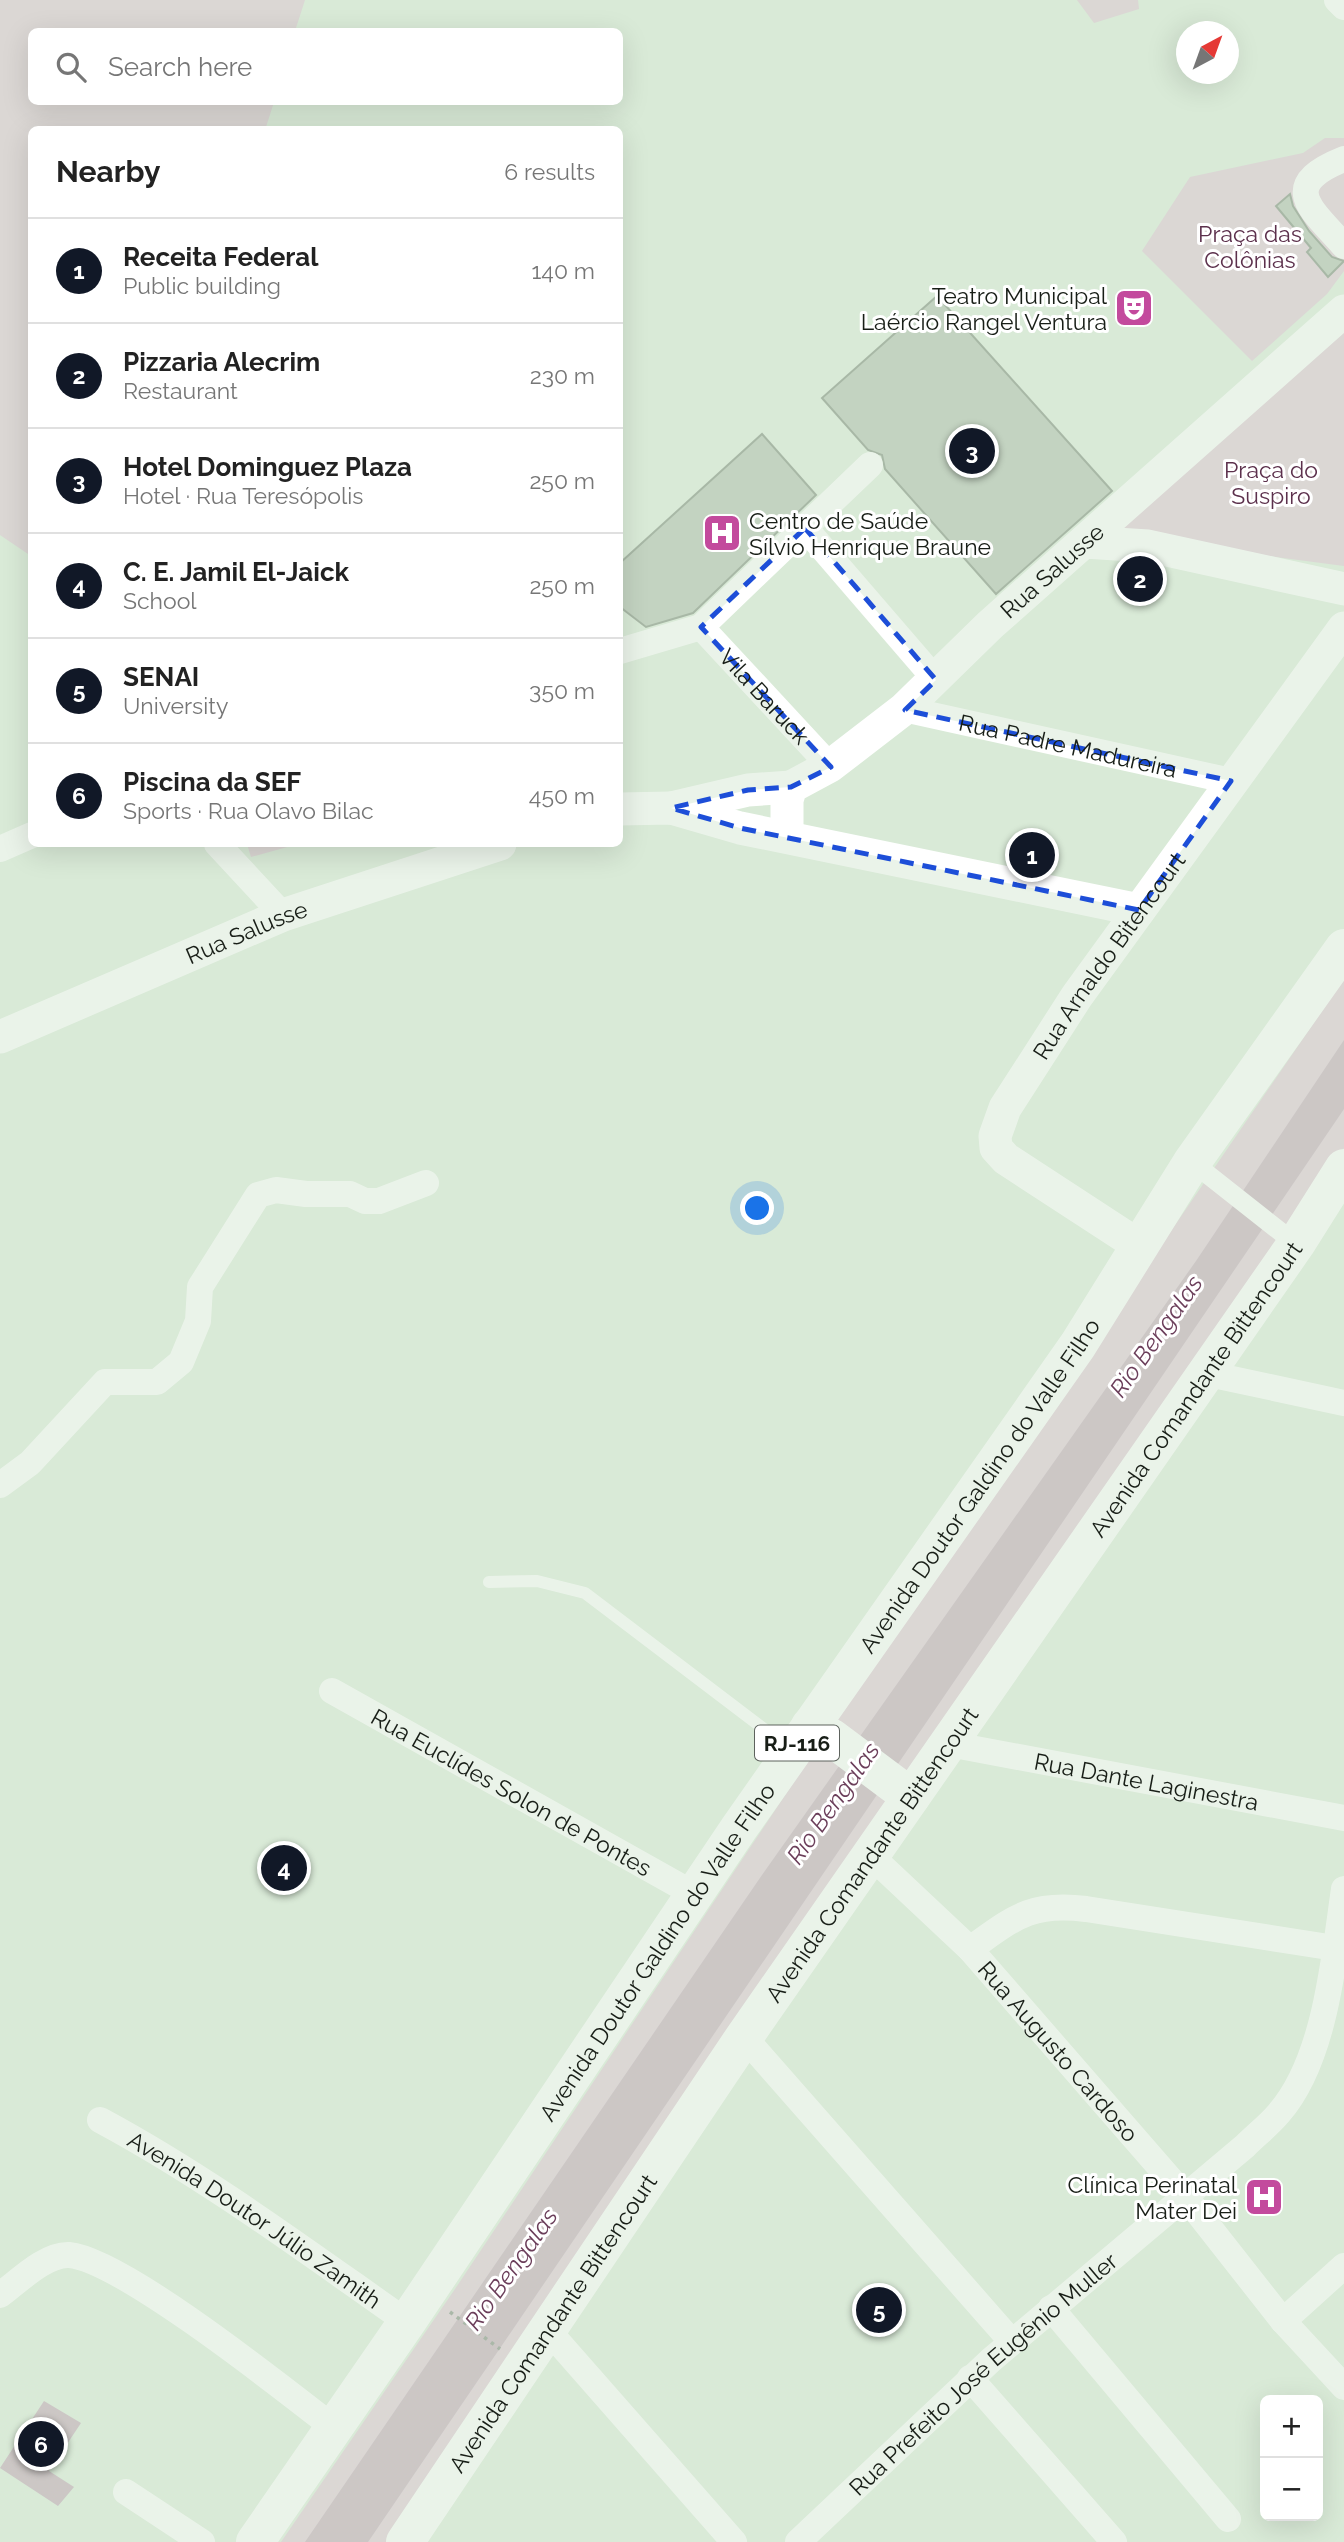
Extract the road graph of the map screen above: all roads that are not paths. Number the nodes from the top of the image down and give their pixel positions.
1 (1337, 0) edge
2 (1344, 7) edge
3 (1344, 159) edge
4 (1344, 246) edge
5 (1344, 311) edge
6 (870, 465) dead end
7 (805, 528) junction
8 (1084, 542) junction
9 (1344, 589) edge
10 (701, 627) junction
11 (1344, 628) edge
12 (623, 650) edge
13 (936, 680) junction
14 (904, 709) junction
15 (830, 766) junction
16 (1231, 781) junction
17 (792, 787) junction
18 (671, 808) junction
19 (623, 809) edge
20 (787, 836) junction
21 (28, 837) edge
22 (220, 847) edge
23 (491, 847) edge
24 (0, 849) edge
25 (1139, 910) junction
26 (283, 915) junction
27 (1344, 948) edge
28 (0, 1037) edge
29 (1192, 1162) junction
30 (1344, 1168) edge
31 (426, 1183) dead end
32 (1296, 1244) junction
33 (1141, 1247) junction
34 (1204, 1373) junction
35 (1344, 1403) edge
36 (0, 1485) edge
37 (489, 1582) dead end
38 (332, 1691) dead end
39 (811, 1738) junction
40 (948, 1745) junction
41 (903, 1791) junction
42 (1344, 1818) edge
43 (871, 1856) junction
44 (1344, 1889) edge
45 (694, 1894) junction
46 (1335, 1948) junction
47 (970, 1949) junction
48 (744, 2037) junction
49 (100, 2120) dead end
50 (1184, 2195) junction
51 (1344, 2266) edge
52 (0, 2295) edge
53 (417, 2308) junction
54 (1051, 2308) junction
55 (1283, 2320) junction
56 (546, 2328) junction
57 (1012, 2342) junction
58 (970, 2378) junction
59 (1344, 2387) edge
60 (333, 2427) junction
61 (126, 2492) dead end
62 (1228, 2519) dead end
63 (407, 2541) edge
64 (202, 2542) edge
65 (255, 2542) edge
66 (734, 2542) edge
67 (798, 2542) edge
68 (1114, 2542) edge

1 - 2 street
3 - 4 street
5 - 8 street, Rua Salusse
6 - 7 street
7 - 10 street
7 - 13 street
8 - 9 street
8 - 13 street, Rua Salusse
10 - 12 street
10 - 15 street, Vila Baruck
11 - 16 street, Rua Arnaldo Bitencourt
13 - 14 street, Rua Salusse
14 - 15 street, Rua Salusse
14 - 16 street, Rua Padre Madureira
15 - 17 street, Rua Salusse
16 - 25 street, Rua Arnaldo Bitencourt
17 - 18 street
17 - 20 street
18 - 19 street
18 - 20 street
20 - 25 street
21 - 24 street
22 - 26 street
23 - 26 street, Rua Salusse
25 - 33 street, Rua Arnaldo Bitencourt
26 - 28 street, Rua Salusse
27 - 29 main road, Avenida Doutor Galdino do Valle Filho / RJ-116
29 - 32 street
29 - 33 main road, Avenida Doutor Galdino do Valle Filho / RJ-116
30 - 32 main road, Avenida Comandante Bittencourt
31 - 36 street
32 - 34 main road, Avenida Comandante Bittencourt
33 - 39 main road, Avenida Doutor Galdino do Valle Filho / RJ-116
34 - 35 street
34 - 40 main road, Avenida Comandante Bittencourt
37 - 39 lane
38 - 45 street, Rua Euclídes Solon de Pontes
39 - 41 main road
39 - 45 main road, Avenida Doutor Galdino do Valle Filho / RJ-116
40 - 41 main road, Avenida Comandante Bittencourt
40 - 42 street, Rua Dante Laginestra
41 - 43 main road, Avenida Comandante Bittencourt
43 - 47 street, Rua Augusto Cardoso
43 - 48 main road, Avenida Comandante Bittencourt
44 - 46 street, Rua Prefeito José Eugênio Muller
45 - 53 main road, Avenida Doutor Galdino do Valle Filho / RJ-116
46 - 47 street
46 - 50 street, Rua Prefeito José Eugênio Muller
47 - 50 street, Rua Augusto Cardoso
48 - 56 main road, Avenida Comandante Bittencourt
48 - 57 street
49 - 53 street, Avenida Doutor Júlio Zamith
50 - 54 street, Rua Prefeito José Eugênio Muller
50 - 55 street, Rua Augusto Cardoso
51 - 55 street
52 - 60 street
53 - 60 main road, Avenida Doutor Galdino do Valle Filho / RJ-116
54 - 57 street, Rua Prefeito José Eugênio Muller
54 - 62 street
55 - 59 street, Rua Augusto Cardoso
56 - 63 main road, Avenida Comandante Bittencourt
56 - 66 street
57 - 58 street, Rua Prefeito José Eugênio Muller
58 - 67 street, Rua Prefeito José Eugênio Muller
58 - 68 street
60 - 65 main road, Avenida Doutor Galdino do Valle Filho / RJ-116
61 - 64 street

